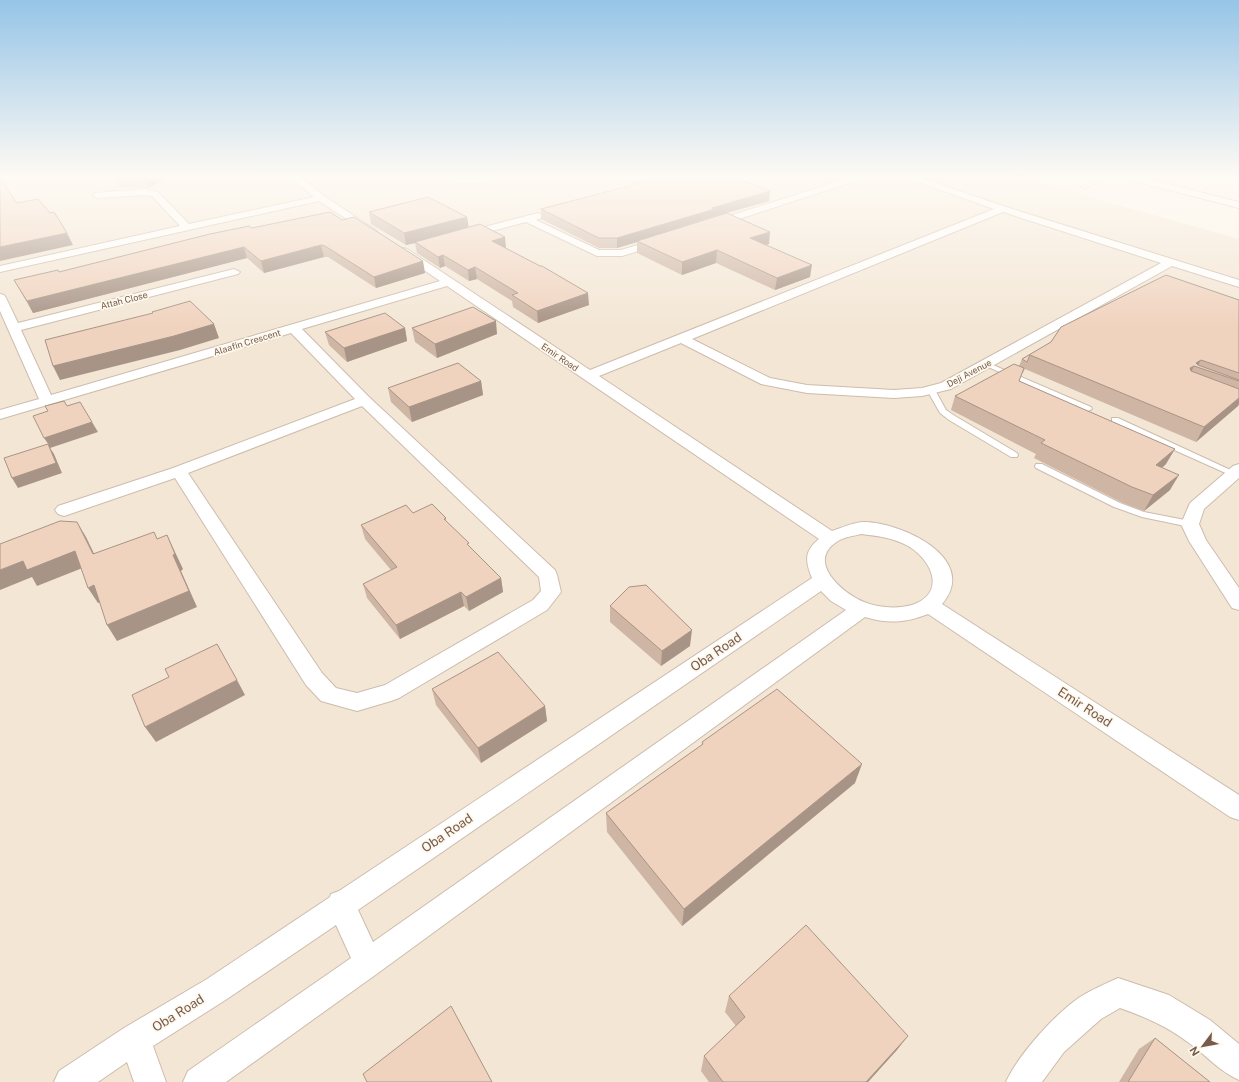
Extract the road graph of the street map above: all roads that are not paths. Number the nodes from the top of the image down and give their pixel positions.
1 (184, 225) edge
2 (197, 225) edge
3 (364, 225) edge
4 (502, 225) edge
5 (540, 225) edge
6 (709, 225) edge
7 (965, 225) edge
8 (1053, 225) edge
9 (704, 227) edge
10 (186, 228) junction
11 (458, 237) edge
12 (667, 239) edge
13 (419, 247) edge
14 (404, 252) junction
15 (1171, 262) junction
16 (0, 269) edge
17 (234, 272) dead end
18 (448, 282) junction
19 (1239, 284) edge
20 (0, 298) edge
21 (14, 328) junction
22 (293, 328) junction
23 (683, 339) junction
24 (986, 364) junction
25 (588, 376) junction
26 (931, 390) junction
27 (364, 400) junction
28 (47, 401) junction
29 (1088, 409) edge
30 (0, 415) edge
31 (1115, 420) dead end
32 (1014, 455) dead end
33 (1039, 466) dead end
34 (179, 470) junction
35 (1236, 471) edge
36 (64, 510) dead end
37 (1190, 524) junction
38 (830, 537) junction
39 (822, 581) junction
40 (1239, 603) edge
41 (930, 606) junction
42 (862, 609) junction
43 (1239, 809) edge
44 (341, 904) junction
45 (368, 963) junction
46 (135, 1039) junction
47 (1239, 1064) edge
48 (70, 1082) edge
49 (150, 1082) edge
50 (199, 1082) edge
51 (1022, 1082) edge

1 - 10 street
2 - 10 street
3 - 14 street, Emir Road
4 - 11 street
5 - 12 street
6 - 9 street
7 - 23 street
8 - 15 street
10 - 16 street
13 - 14 street
14 - 18 street, Emir Road
15 - 19 street
15 - 24 street, Deji Avenue
17 - 21 street, Attah Close
18 - 22 street, Alaafin Crescent
18 - 25 street, Emir Road
20 - 21 street
21 - 28 street
22 - 27 street
22 - 28 street, Alaafin Crescent
23 - 25 street
23 - 26 street, Deji Avenue
24 - 26 street, Deji Avenue
24 - 29 lane
25 - 38 street, Emir Road
26 - 32 lane
27 - 34 street
27 - 34 street
28 - 30 street, Alaafin Crescent
31 - 35 lane
33 - 37 lane
34 - 36 street
35 - 37 street
37 - 40 street
38 - 39 street
38 - 41 street
39 - 42 street
39 - 44 street, Oba Road
41 - 42 street
41 - 43 street, Emir Road
42 - 45 street
44 - 45 street
44 - 46 street, Oba Road
45 - 50 street
46 - 48 street, Oba Road
46 - 49 street
47 - 51 street

